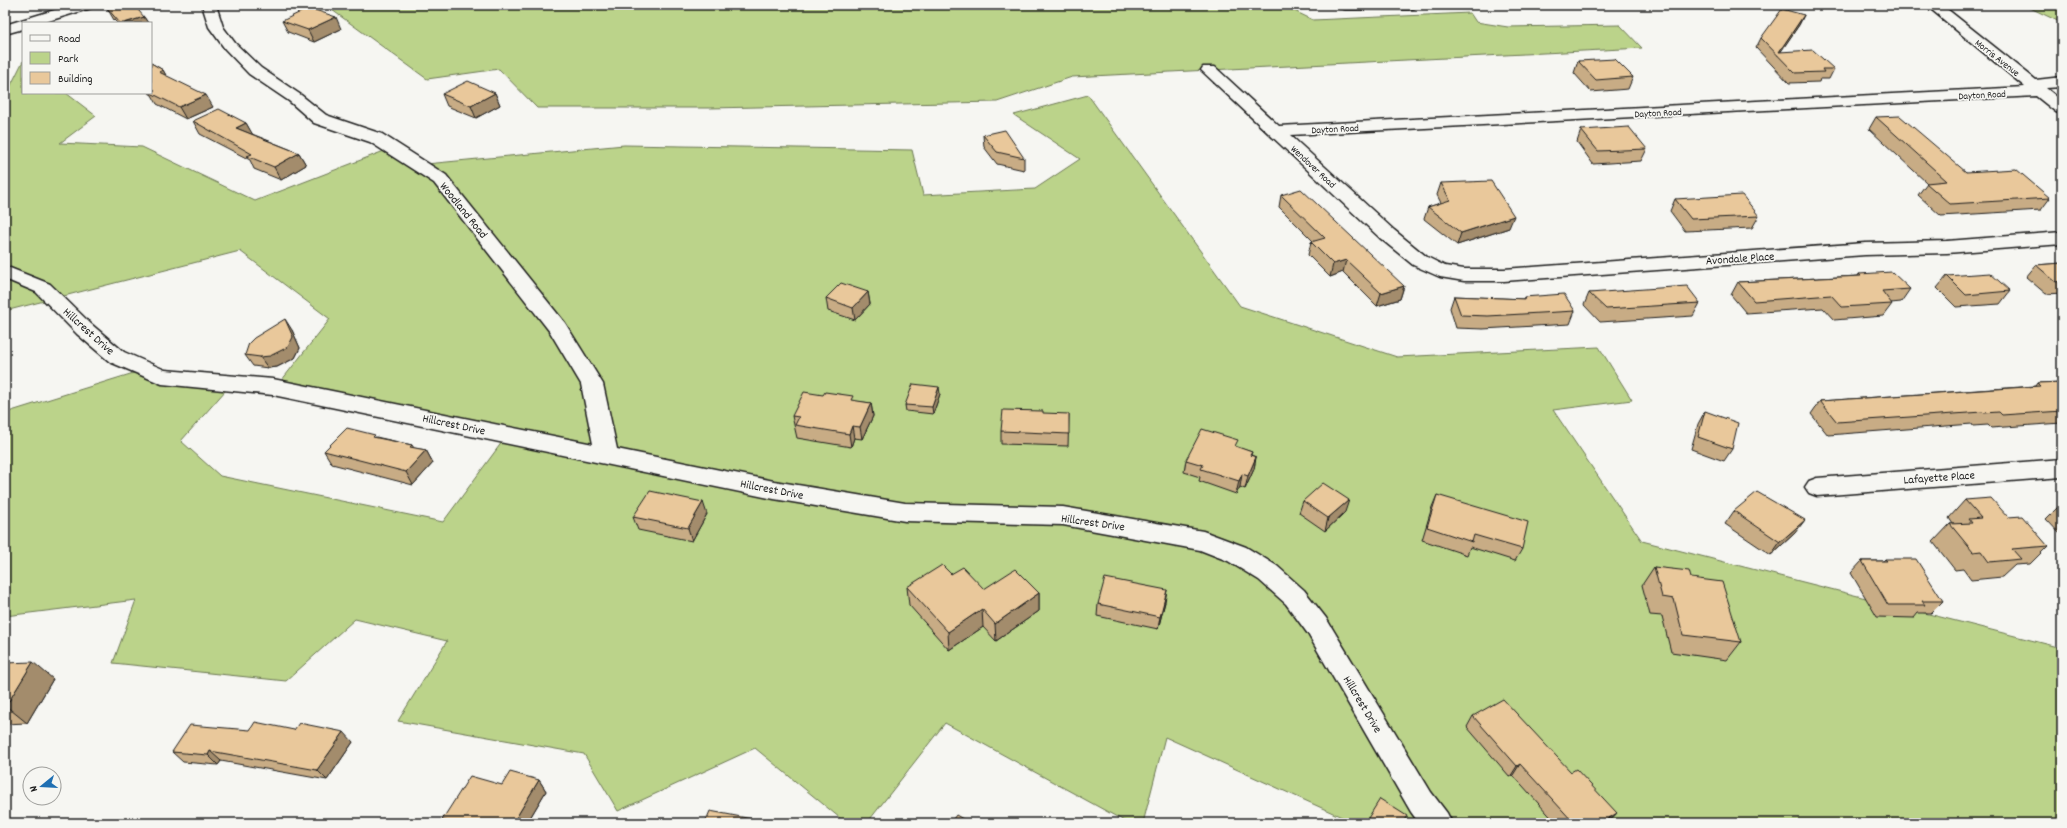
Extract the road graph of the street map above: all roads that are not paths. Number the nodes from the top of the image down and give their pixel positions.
1 (86, 5) edge
2 (209, 5) edge
3 (1345, 5) edge
4 (1409, 5) edge
5 (1934, 5) edge
6 (30, 22) edge
7 (22, 24) edge
8 (5, 30) edge
9 (1210, 70) dead end
10 (2062, 82) edge
11 (2036, 88) junction
12 (2062, 109) edge
13 (1277, 131) junction
14 (2062, 238) edge
15 (1420, 261) joint
16 (5, 272) edge
17 (607, 456) junction
18 (2062, 468) edge
19 (1817, 487) dead end
20 (1437, 823) edge

1 - 6 street
2 - 17 street, Woodland Road
3 - 4 street
5 - 11 street, Morris Avenue
7 - 8 street
9 - 13 street, Wendover Road
10 - 11 street, Dayton Road
11 - 12 street, Morris Avenue
11 - 13 street, Dayton Road
13 - 15 street, Wendover Road
14 - 15 street, Avondale Place
16 - 17 street, Hillcrest Drive
17 - 20 street, Hillcrest Drive
18 - 19 street, Lafayette Place

